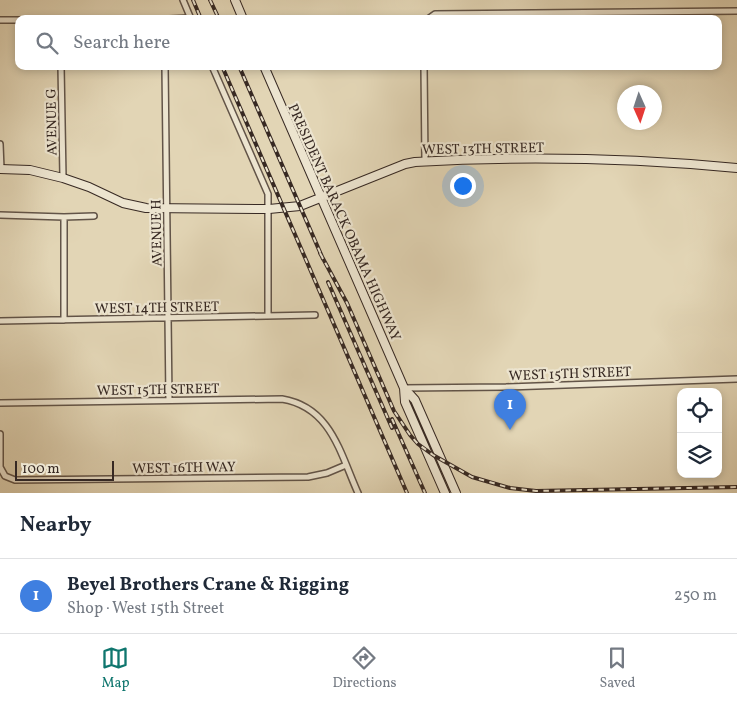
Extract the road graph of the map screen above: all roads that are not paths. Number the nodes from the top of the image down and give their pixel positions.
1 (183, 0) edge
2 (235, 0) edge
3 (737, 11) edge
4 (190, 15) edge
5 (241, 15) edge
6 (434, 15) edge
7 (0, 20) edge
8 (15, 20) edge
9 (61, 70) edge
10 (165, 70) edge
11 (214, 70) edge
12 (266, 70) edge
13 (424, 70) edge
14 (0, 144) edge
15 (425, 162) junction
16 (737, 168) edge
17 (0, 169) edge
18 (63, 178) junction
19 (320, 197) junction
20 (167, 209) junction
21 (269, 209) junction
22 (0, 215) edge
23 (94, 216) dead end
24 (64, 217) junction
25 (315, 315) dead end
26 (268, 316) junction
27 (169, 318) junction
28 (64, 320) junction
29 (0, 321) edge
30 (737, 379) edge
31 (404, 388) junction
32 (169, 400) junction
33 (0, 403) edge
34 (0, 434) edge
35 (346, 465) junction
36 (358, 493) edge
37 (445, 493) edge
38 (456, 493) edge

1 - 4 street
2 - 5 street
3 - 6 street
7 - 8 street
9 - 18 street, AVENUE G
10 - 20 street, AVENUE H
11 - 21 street
12 - 19 street, PRESIDENT BARACK OBAMA HIGHWAY
13 - 15 street
14 - 17 street
15 - 16 street, WEST 13TH STREET
15 - 19 street, WEST 13TH STREET
17 - 18 street, WEST 13TH STREET
18 - 20 street, WEST 13TH STREET
19 - 21 street, WEST 13TH STREET
19 - 31 street, PRESIDENT BARACK OBAMA HIGHWAY
20 - 21 street, WEST 13TH STREET
20 - 27 street, AVENUE H
21 - 26 street
22 - 24 street
23 - 24 street
24 - 28 street
25 - 26 street, WEST 14TH STREET
26 - 27 street, WEST 14TH STREET
27 - 28 street, WEST 14TH STREET
27 - 32 street, AVENUE H
28 - 29 street, WEST 14TH STREET
30 - 31 street, WEST 15TH STREET
31 - 37 street, PRESIDENT BARACK OBAMA HIGHWAY
31 - 38 street, PRESIDENT BARACK OBAMA HIGHWAY
32 - 33 street, WEST 15TH STREET
32 - 35 street, WEST 15TH STREET
34 - 35 street, WEST 16TH WAY
35 - 36 street

